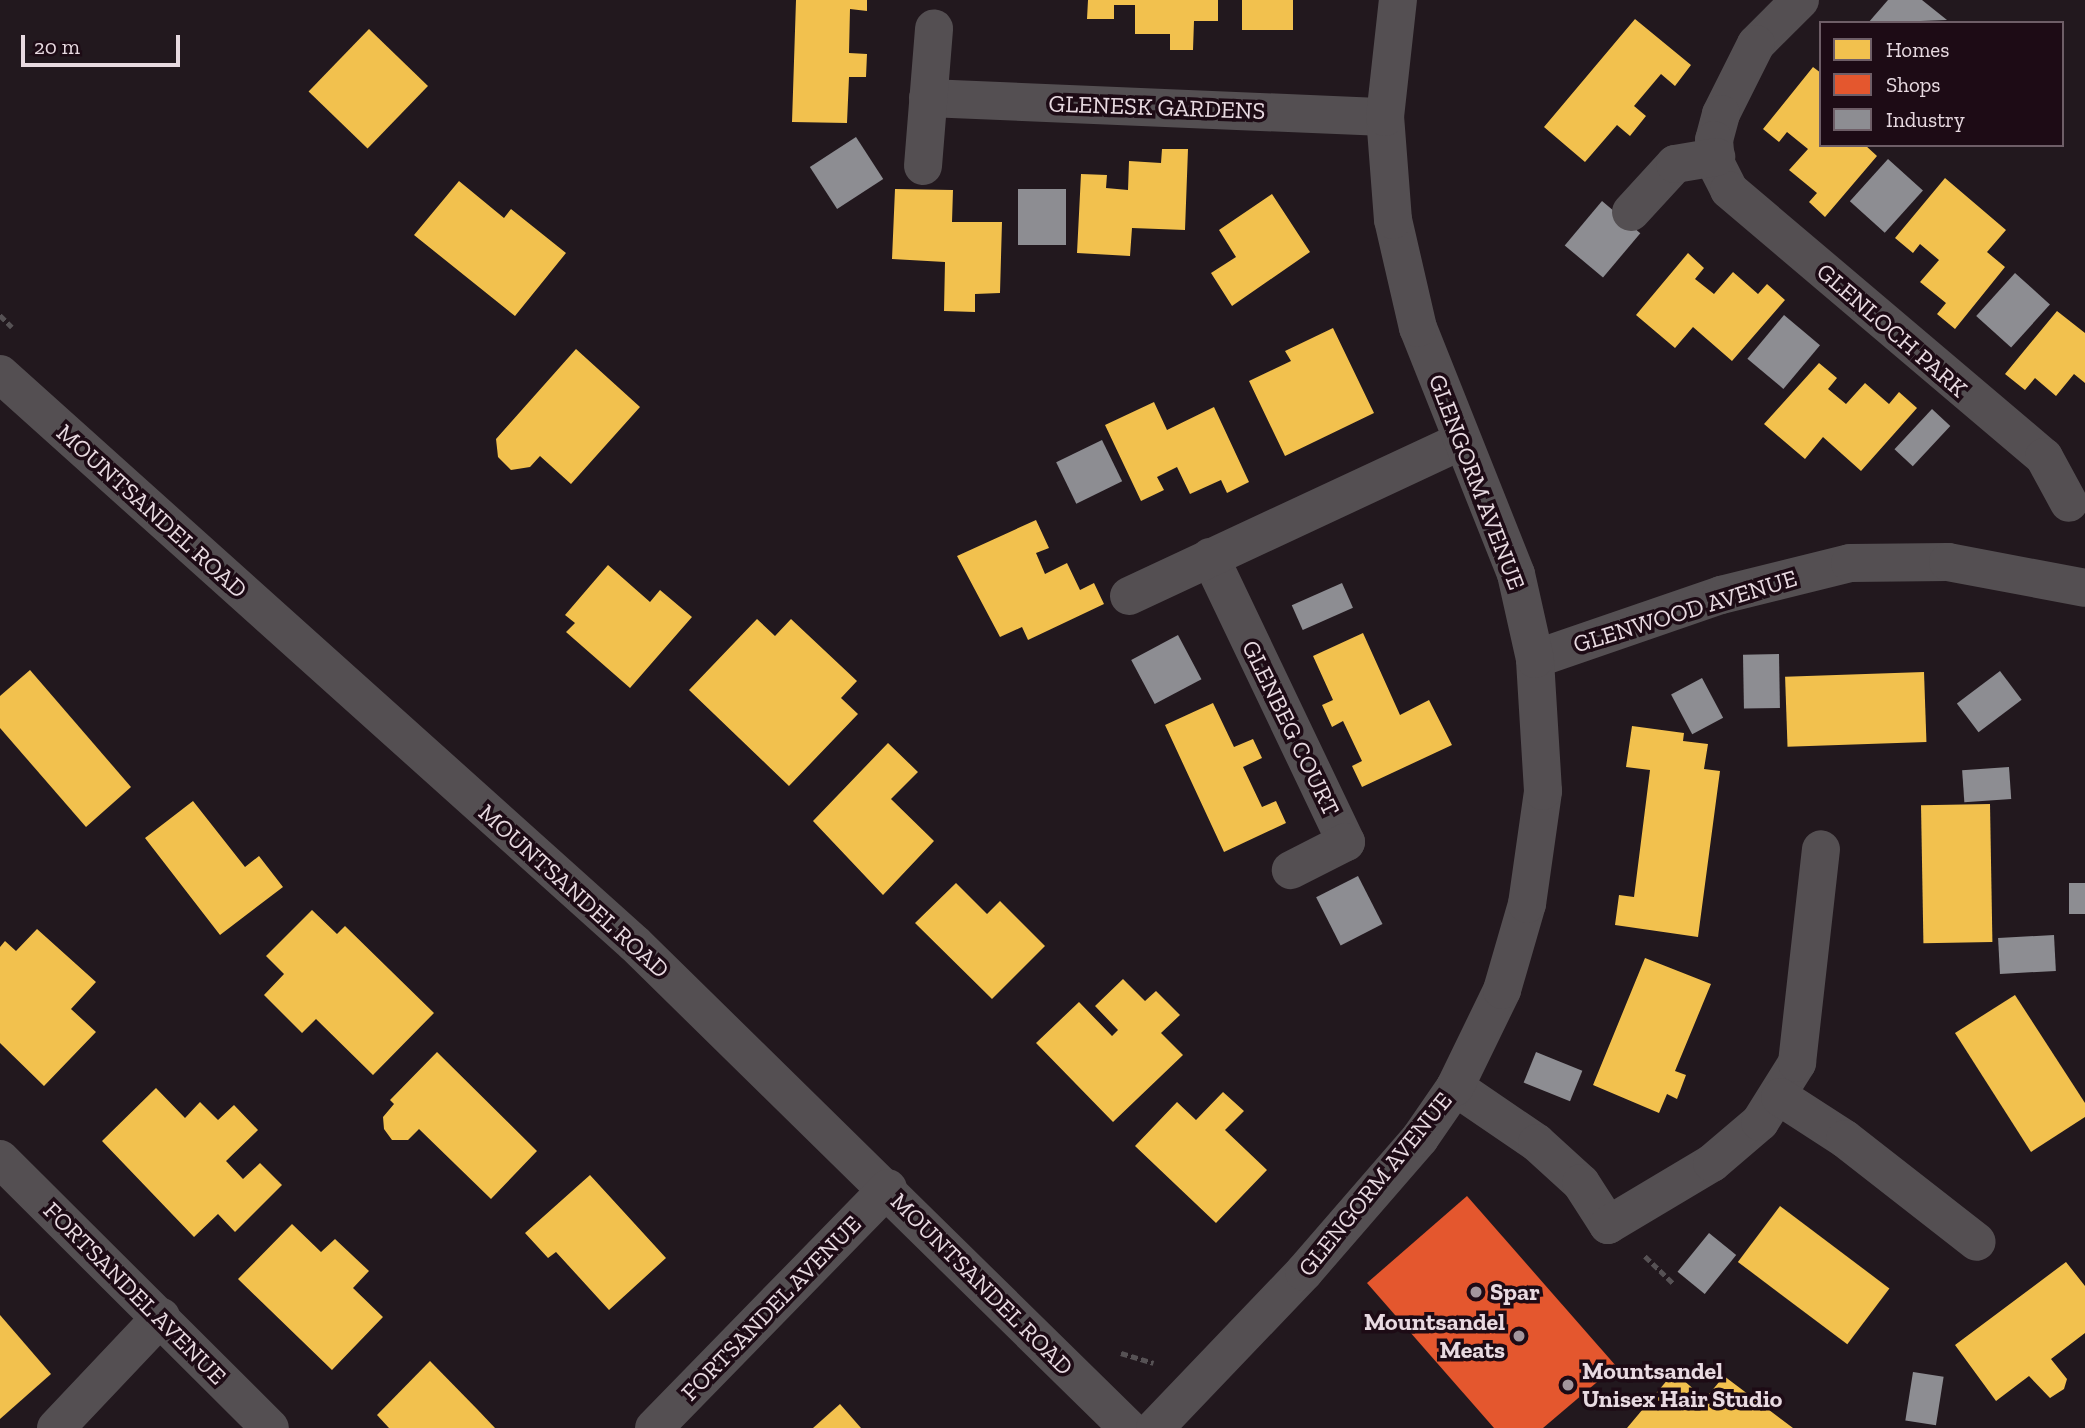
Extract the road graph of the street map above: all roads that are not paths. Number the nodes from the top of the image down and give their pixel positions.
1 (1398, 0) edge
2 (1783, 6) edge
3 (934, 28) dead end
4 (928, 98) junction
5 (1385, 117) junction
6 (1716, 157) junction
7 (923, 166) dead end
8 (1631, 212) dead end
9 (3, 382) edge
10 (1462, 441) junction
11 (2069, 503) dead end
12 (1210, 557) junction
13 (2085, 588) edge
14 (1129, 596) dead end
15 (1535, 659) junction
16 (1821, 849) dead end
17 (1291, 870) dead end
18 (1455, 1087) junction
19 (1780, 1097) junction
20 (0, 1159) edge
21 (888, 1188) junction
22 (1977, 1242) dead end
23 (161, 1317) junction
24 (56, 1428) edge
25 (270, 1428) edge
26 (654, 1428) edge
27 (1128, 1428) edge
28 (1155, 1428) edge

1 - 5 street, GLENGORM AVENUE
2 - 6 street, GLENLOCH PARK
3 - 4 street
4 - 5 street, GLENESK GARDENS
4 - 7 street
5 - 10 street, GLENGORM AVENUE
6 - 8 street
6 - 11 street, GLENLOCH PARK
9 - 21 street, MOUNTSANDEL ROAD
10 - 12 street
10 - 15 street, GLENGORM AVENUE
12 - 14 street
12 - 17 street, GLENBEG COURT
13 - 15 street, GLENWOOD AVENUE
15 - 18 street, GLENGORM AVENUE
16 - 19 street
18 - 19 street
18 - 28 street, GLENGORM AVENUE
19 - 22 street
20 - 23 street, FORTSANDEL AVENUE
21 - 26 street, FORTSANDEL AVENUE
21 - 27 street, MOUNTSANDEL ROAD
23 - 24 street
23 - 25 street, FORTSANDEL AVENUE

